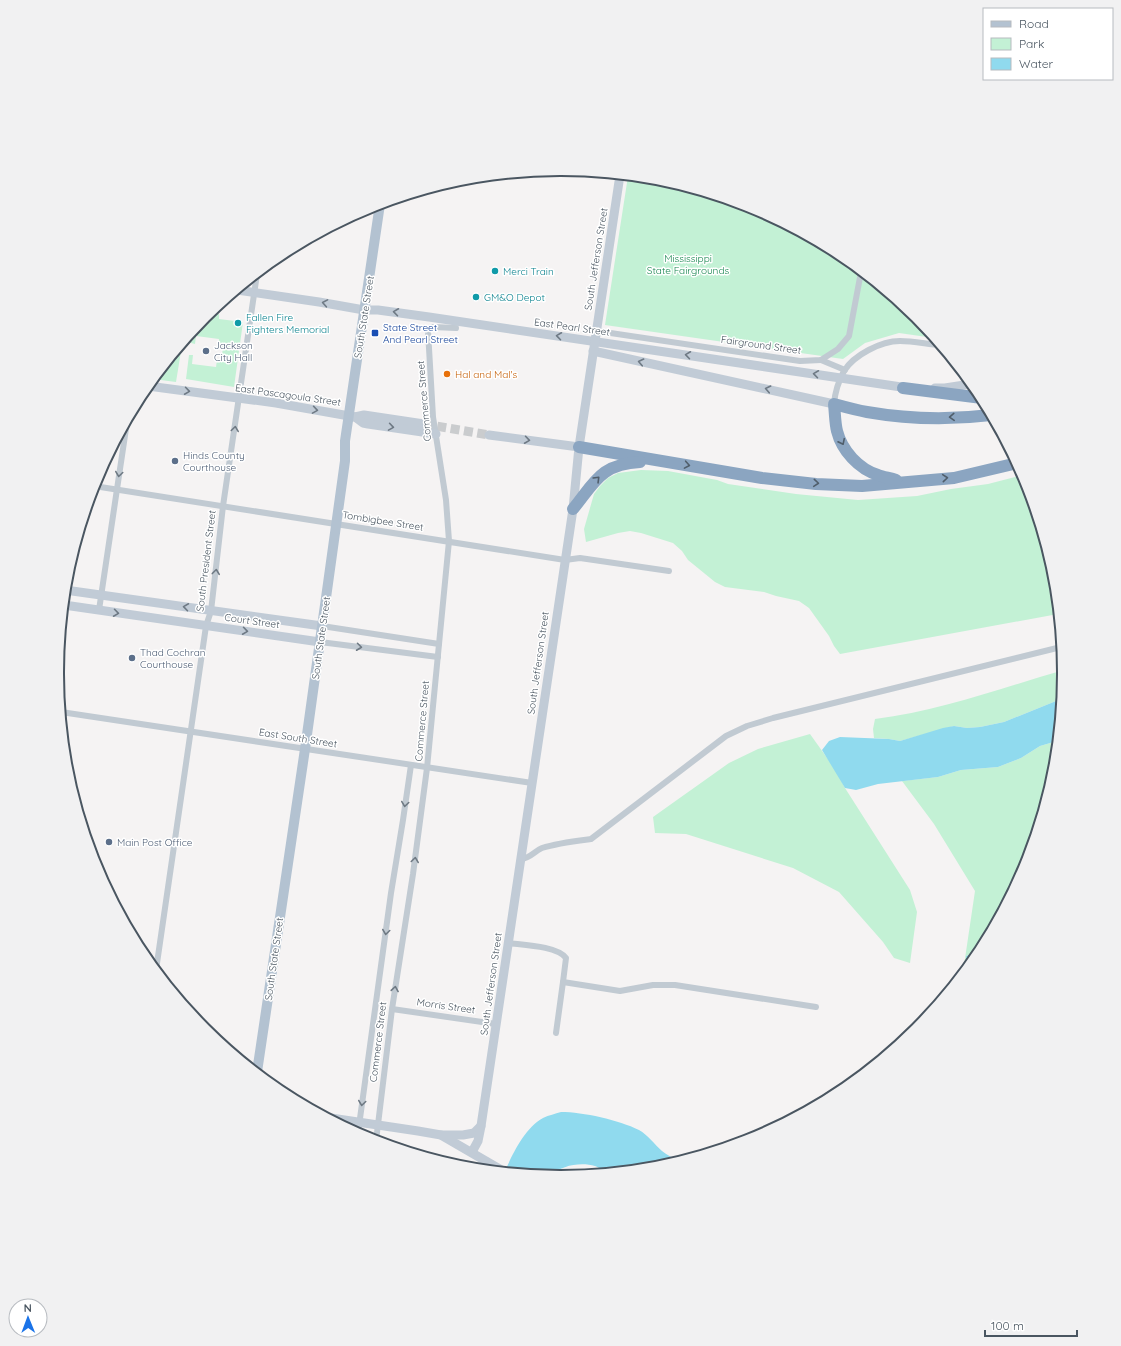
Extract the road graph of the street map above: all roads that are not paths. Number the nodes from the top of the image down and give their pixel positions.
1 (619, 180) edge
2 (379, 211) edge
3 (860, 277) edge
4 (256, 281) edge
5 (244, 291) edge
6 (254, 293) junction
7 (364, 310) junction
8 (456, 328) dead end
9 (597, 331) junction
10 (933, 345) edge
11 (594, 351) junction
12 (821, 360) junction
13 (845, 370) junction
14 (964, 385) edge
15 (155, 387) edge
16 (903, 388) junction
17 (973, 397) edge
18 (239, 399) junction
19 (834, 404) junction
20 (984, 415) edge
21 (352, 416) junction
22 (424, 424) tunnel mouth
23 (436, 434) junction
24 (489, 434) tunnel mouth
25 (125, 436) edge
26 (579, 447) junction
27 (660, 460) junction
28 (1011, 465) edge
29 (906, 482) junction
30 (100, 487) edge
31 (117, 489) junction
32 (223, 506) junction
33 (573, 509) junction
34 (336, 524) junction
35 (449, 541) junction
36 (565, 560) junction
37 (668, 571) dead end
38 (71, 591) edge
39 (102, 594) junction
40 (68, 606) edge
41 (99, 610) junction
42 (211, 611) junction
43 (206, 626) junction
44 (322, 626) junction
45 (320, 642) junction
46 (439, 644) junction
47 (1056, 648) edge
48 (438, 657) junction
49 (66, 713) edge
50 (191, 731) junction
51 (305, 749) junction
52 (411, 765) junction
53 (427, 768) junction
54 (532, 784) junction
55 (520, 859) junction
56 (508, 942) junction
57 (157, 962) edge
58 (564, 982) junction
59 (816, 1007) dead end
60 (392, 1009) junction
61 (496, 1024) junction
62 (556, 1033) dead end
63 (258, 1067) edge
64 (345, 1120) edge
65 (360, 1122) junction
66 (378, 1125) junction
67 (481, 1126) junction
68 (359, 1127) edge
69 (377, 1134) edge
70 (441, 1135) junction
71 (472, 1152) junction
72 (492, 1164) edge

1 - 9 street, South Jefferson Street
2 - 7 main road, South State Street
3 - 12 street
4 - 6 street, South President Street
5 - 6 street, East Pearl Street
7 -> 6 street, East Pearl Street
6 - 18 street, South President Street
16 -> 7 street, East Pearl Street
7 - 21 main road, South State Street
8 - 23 street, Commerce Street
9 - 11 street, South Jefferson Street
9 - 12 street, Fairground Street
10 - 13 street
19 -> 11 street
11 - 26 street, South Jefferson Street
12 - 13 street
13 - 19 street
14 - 16 street, East Pearl Street
15 -> 18 street, East Pascagoula Street
16 - 17 highway
18 -> 21 street, East Pascagoula Street
32 -> 18 street, South President Street
20 -> 19 highway
19 -> 29 highway
21 - 22 street, East Pascagoula Street
21 -> 23 street
21 - 34 main road, South State Street
23 - 35 street, Commerce Street
24 -> 26 street
25 -> 31 street
26 - 27 highway
26 - 33 street, South Jefferson Street
27 -> 29 highway
33 -> 27 highway
29 -> 28 highway
30 - 31 street, Tombigbee Street
31 - 32 street, Tombigbee Street
31 - 39 street
32 - 34 street, Tombigbee Street
42 -> 32 street, South President Street
33 - 36 street, South Jefferson Street
34 - 35 street, Tombigbee Street
34 - 44 main road, South State Street
35 - 36 street, Tombigbee Street
35 - 46 street, Commerce Street
36 - 37 street, Tombigbee Street
36 - 54 street, South Jefferson Street
38 - 39 street, Court Street
39 - 41 street
42 -> 39 street, Court Street
40 - 41 street, Court Street
41 -> 43 street, Court Street
42 - 43 street, South President Street
42 - 44 street, Court Street
43 -> 45 street, Court Street
43 - 50 street, South President Street
44 - 45 main road, South State Street
44 - 46 street, Court Street
45 -> 48 street, Court Street
45 - 51 main road, South State Street
46 - 48 street, Commerce Street
47 - 55 street
48 - 53 street, Commerce Street
49 - 50 street, East South Street
50 - 51 street, East South Street
50 - 57 street, South President Street
51 - 52 street, East South Street
51 - 63 main road, South State Street
52 - 53 street, East South Street
52 -> 65 street, Commerce Street
53 - 54 street, East South Street
60 -> 53 street, Commerce Street
54 - 55 street, South Jefferson Street
55 - 56 street, South Jefferson Street
56 - 58 street
56 - 61 street, South Jefferson Street
58 - 59 street
58 - 62 street
60 - 61 street, Morris Street
60 - 66 street, Commerce Street
61 - 67 street, South Jefferson Street
64 - 65 street
65 - 66 street
65 - 68 street, Commerce Street
66 - 69 street, Commerce Street
66 - 70 street
67 - 70 street
67 - 71 street, South Jefferson Street
70 - 71 street
71 - 72 street

